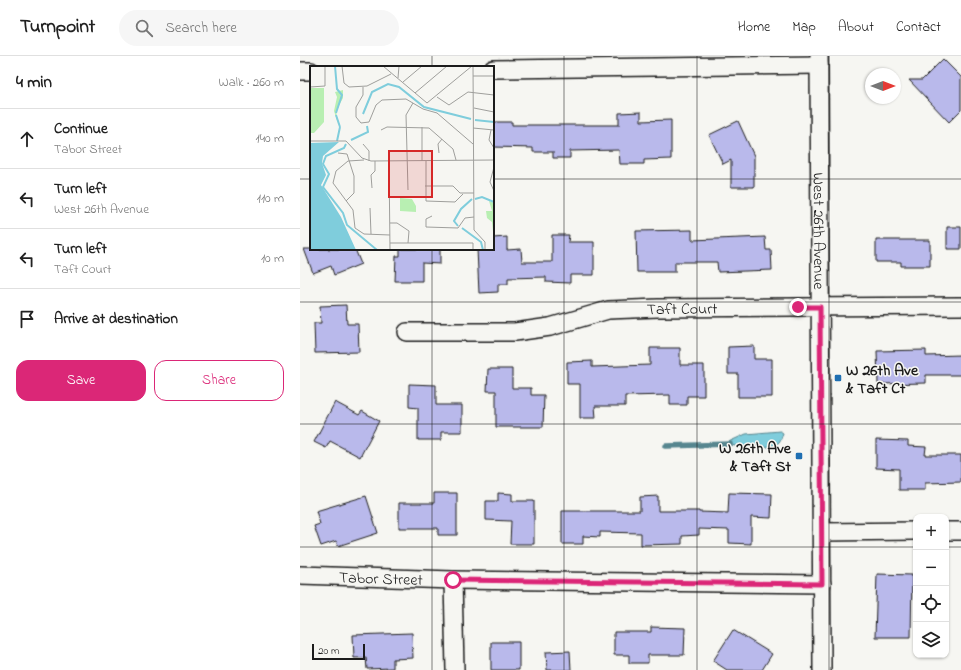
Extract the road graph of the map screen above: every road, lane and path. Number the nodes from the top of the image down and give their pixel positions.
1 (819, 61) edge
2 (494, 69) edge
3 (961, 306) edge
4 (820, 307) junction
5 (407, 332) dead end
6 (913, 531) edge
7 (949, 531) edge
8 (961, 531) edge
9 (822, 532) junction
10 (300, 576) edge
11 (453, 580) junction
12 (822, 584) junction
13 (455, 670) edge
14 (822, 670) edge

1 - 2 street
1 - 4 street, West 26th Avenue
3 - 4 street, Taft Court
4 - 5 street, Taft Court
4 - 9 street, West 26th Avenue
6 - 9 street
7 - 8 street
9 - 12 street, West 26th Avenue
10 - 11 street, Tabor Street
11 - 12 street, Tabor Street
11 - 13 street
12 - 14 street, West 26th Avenue

